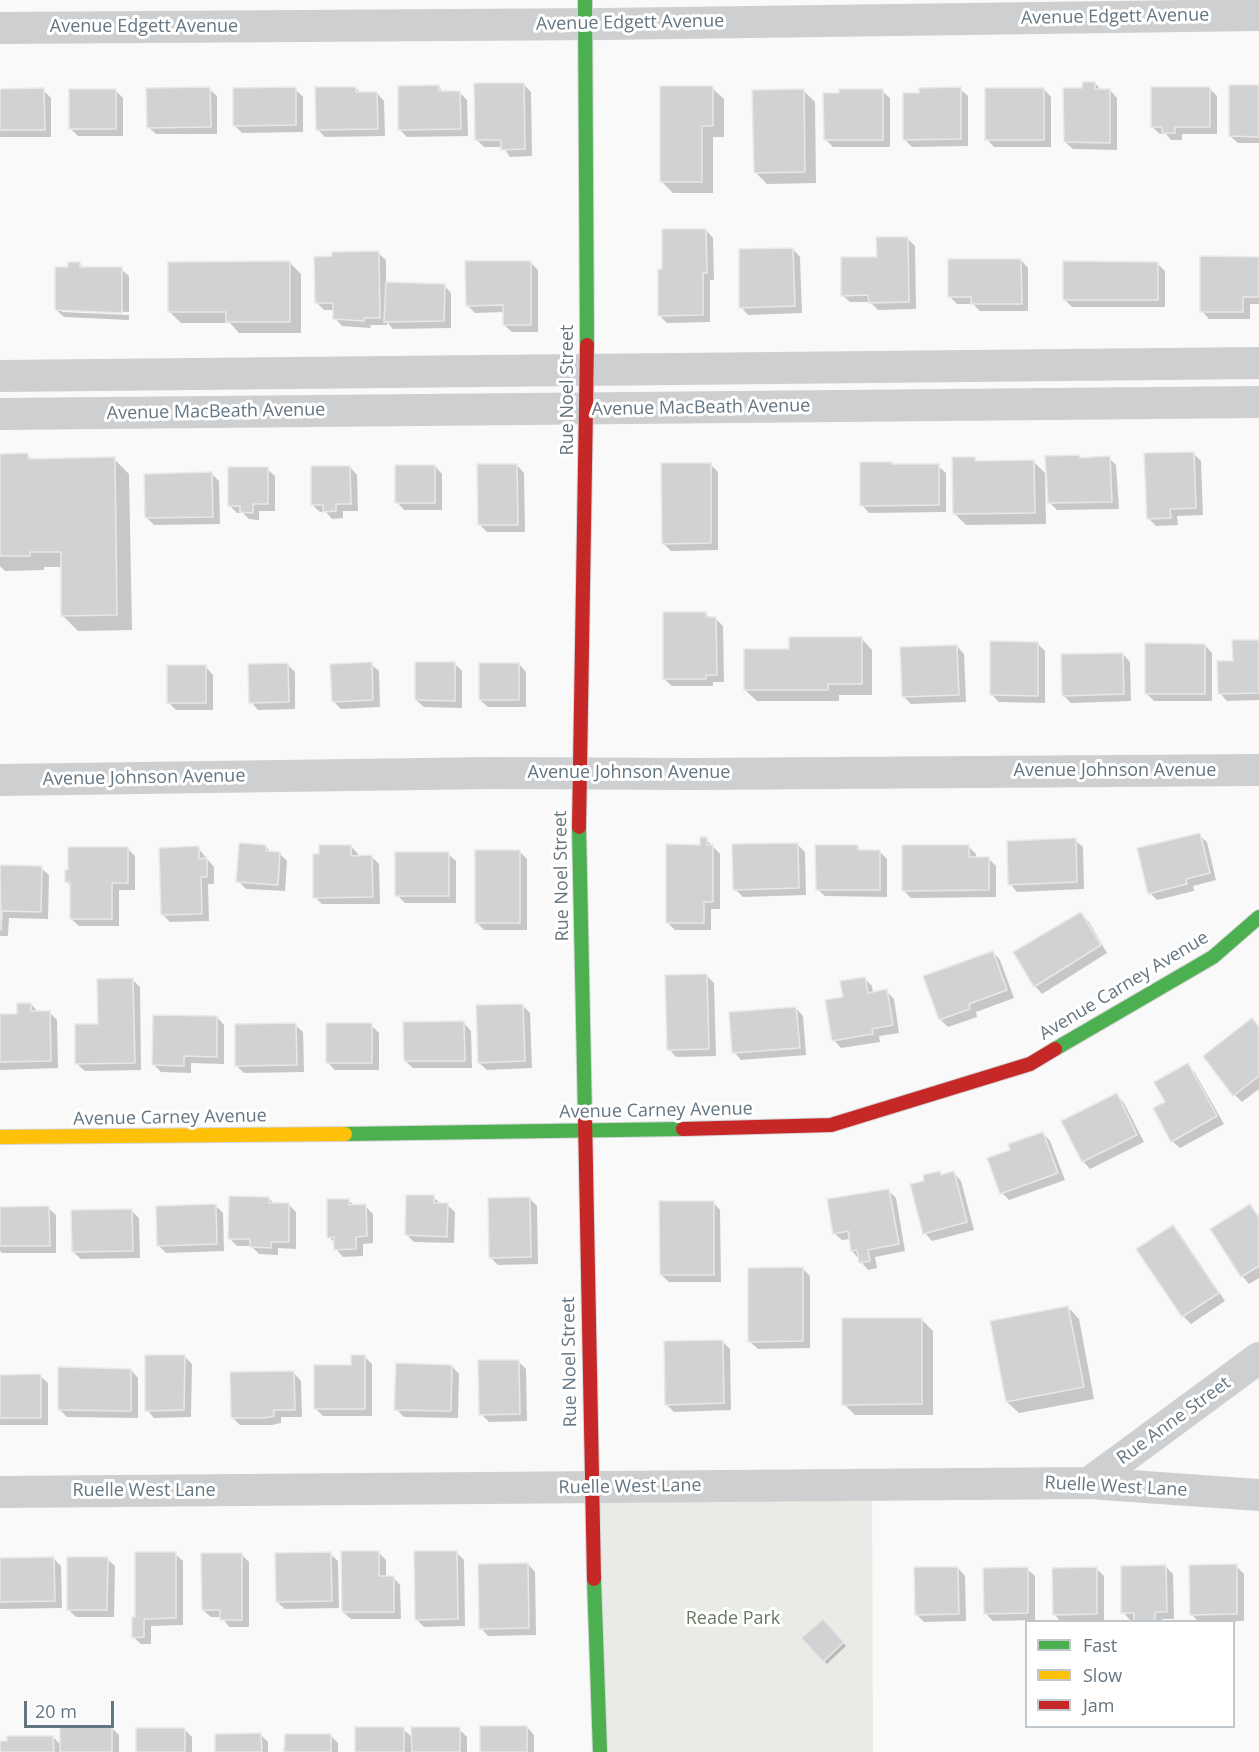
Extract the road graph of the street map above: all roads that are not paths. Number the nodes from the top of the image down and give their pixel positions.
1 (585, 12) edge
2 (1259, 15) edge
3 (0, 27) edge
4 (1259, 363) edge
5 (587, 371) junction
6 (0, 376) edge
7 (1259, 402) edge
8 (586, 409) junction
9 (0, 414) edge
10 (1259, 770) edge
11 (581, 773) junction
12 (0, 780) edge
13 (1259, 917) edge
14 (586, 1131) junction
15 (0, 1137) edge
16 (1259, 1358) edge
17 (1089, 1483) junction
18 (591, 1488) junction
19 (0, 1492) edge
20 (1259, 1495) edge
21 (600, 1752) edge

1 - 2 street, Avenue Edgett Avenue
1 - 3 street, Avenue Edgett Avenue
1 - 5 street, Rue Noel Street
4 - 5 street, Avenue MacBeath Avenue
5 - 6 street, Avenue MacBeath Avenue
5 - 8 street, Rue Noel Street
7 - 8 street, Avenue MacBeath Avenue
8 - 9 street, Avenue MacBeath Avenue
8 - 11 street, Rue Noel Street
10 - 11 street, Avenue Johnson Avenue
11 - 12 street, Avenue Johnson Avenue
11 - 14 street, Rue Noel Street
13 - 14 street, Avenue Carney Avenue
14 - 15 street, Avenue Carney Avenue
14 - 18 street, Rue Noel Street
16 - 17 street, Rue Anne Street
17 - 18 street, Ruelle West Lane
17 - 20 street, Ruelle West Lane
18 - 19 street, Ruelle West Lane
18 - 21 street, Rue Noel Street

